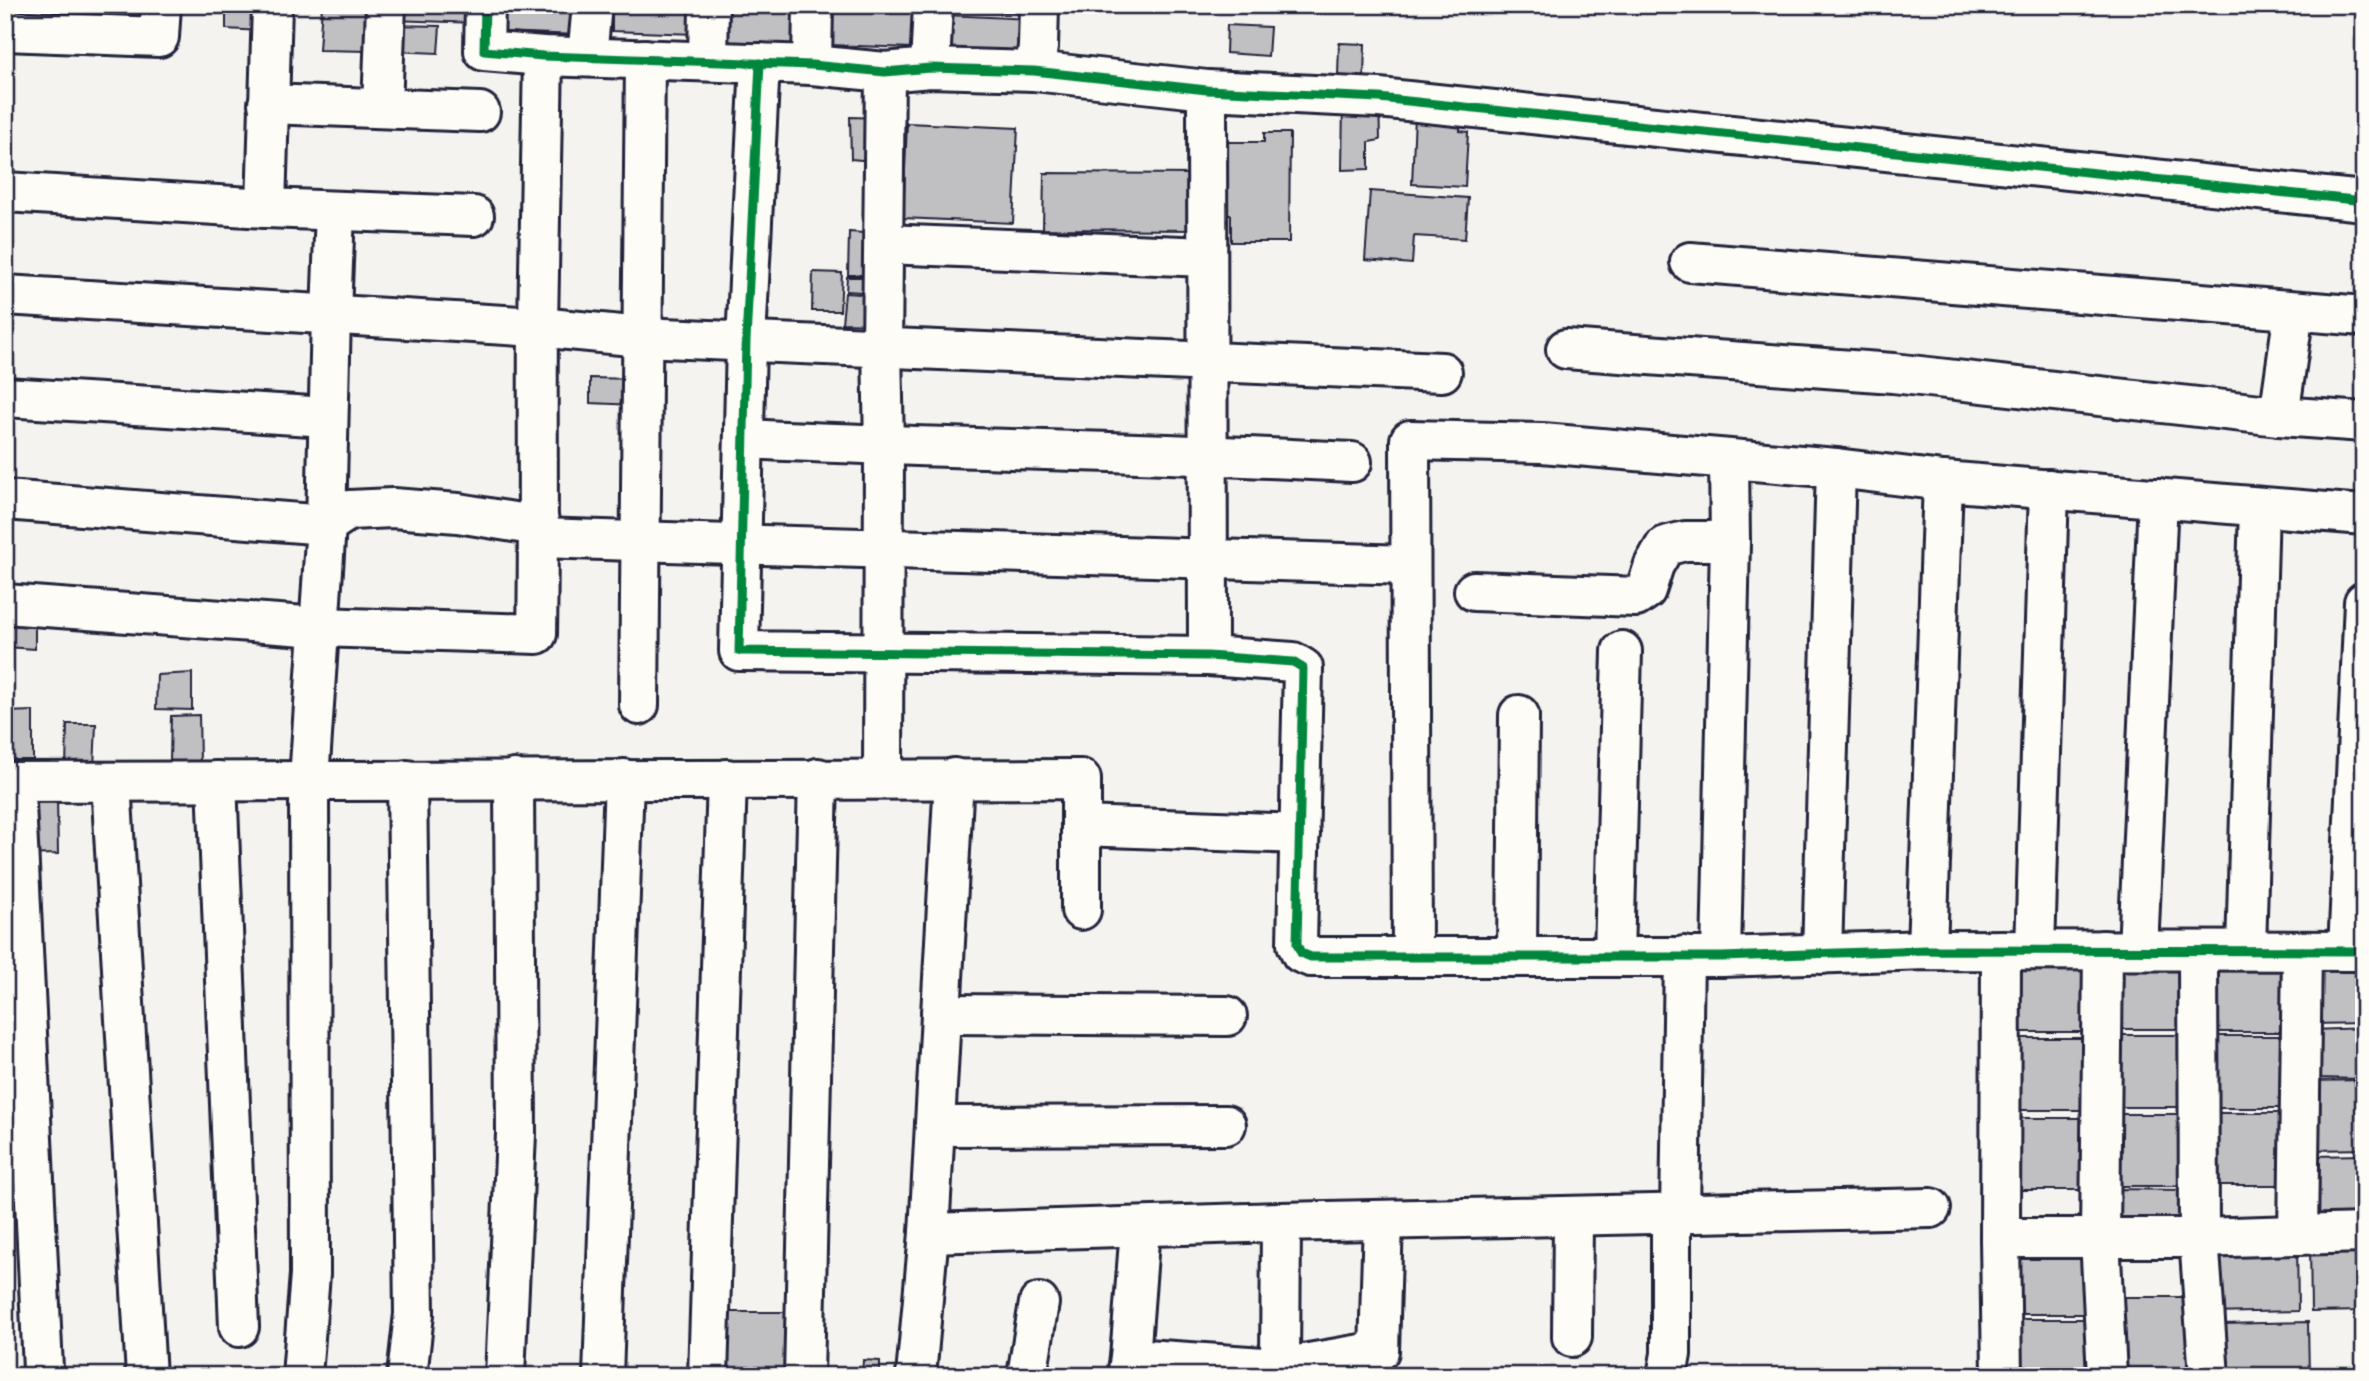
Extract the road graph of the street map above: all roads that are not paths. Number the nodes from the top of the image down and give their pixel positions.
1 (272, 5) edge
2 (386, 5) edge
3 (485, 5) edge
4 (592, 5) edge
5 (709, 5) edge
6 (813, 5) edge
7 (933, 5) edge
8 (1040, 5) edge
9 (160, 21) edge
10 (5, 32) edge
11 (543, 56) junction
12 (587, 57) junction
13 (645, 59) junction
14 (708, 61) junction
15 (760, 63) junction
16 (812, 65) junction
17 (930, 68) junction
18 (1034, 71) junction
19 (885, 72) junction
20 (1207, 90) junction
21 (268, 104) junction
22 (382, 107) junction
23 (480, 112) dead end
24 (5, 192) edge
25 (2364, 201) edge
26 (265, 208) junction
27 (335, 211) junction
28 (474, 216) dead end
29 (884, 244) junction
30 (1207, 257) junction
31 (1690, 262) dead end
32 (5, 295) edge
33 (2294, 311) junction
34 (331, 314) junction
35 (2364, 316) edge
36 (538, 327) junction
37 (642, 337) junction
38 (747, 341) junction
39 (882, 348) junction
40 (1566, 349) dead end
41 (1208, 362) junction
42 (1442, 372) dead end
43 (5, 397) edge
44 (2279, 416) junction
45 (328, 417) junction
46 (2364, 422) edge
47 (745, 439) junction
48 (884, 446) junction
49 (1208, 454) junction
50 (1729, 460) junction
51 (1352, 462) dead end
52 (1836, 468) junction
53 (1943, 481) junction
54 (2049, 489) junction
55 (2158, 498) junction
56 (5, 500) edge
57 (2259, 507) junction
58 (2364, 515) edge
59 (326, 524) junction
60 (539, 529) junction
61 (642, 541) junction
62 (1730, 541) junction
63 (741, 544) junction
64 (883, 549) junction
65 (1208, 559) junction
66 (1409, 565) junction
67 (1474, 591) dead end
68 (2364, 602) edge
69 (5, 604) edge
70 (319, 627) junction
71 (1622, 651) dead end
72 (883, 652) junction
73 (1208, 656) junction
74 (639, 705) dead end
75 (1518, 715) dead end
76 (818, 778) junction
77 (883, 778) junction
78 (954, 778) junction
79 (514, 779) junction
80 (624, 779) junction
81 (727, 779) junction
82 (309, 780) junction
83 (407, 780) junction
84 (217, 781) junction
85 (10, 782) edge
86 (111, 782) junction
87 (1081, 826) junction
88 (1300, 834) junction
89 (1081, 910) dead end
90 (1927, 950) junction
91 (2018, 950) junction
92 (2120, 950) junction
93 (2246, 950) junction
94 (2198, 951) junction
95 (2302, 951) junction
96 (2356, 951) edge
97 (1822, 954) junction
98 (1412, 956) junction
99 (1517, 956) junction
100 (1614, 956) junction
101 (1684, 956) junction
102 (1721, 957) junction
103 (941, 1014) junction
104 (1227, 1016) dead end
105 (1226, 1125) dead end
106 (935, 1126) junction
107 (20, 1207) edge
108 (1931, 1208) dead end
109 (1676, 1214) junction
110 (1573, 1217) junction
111 (1383, 1220) junction
112 (1281, 1222) junction
113 (1140, 1228) junction
114 (929, 1233) junction
115 (2364, 1233) edge
116 (2298, 1235) junction
117 (2100, 1237) junction
118 (2000, 1238) junction
119 (2199, 1238) junction
120 (1039, 1303) dead end
121 (239, 1327) dead end
122 (1572, 1337) dead end
123 (1128, 1367) edge
124 (1280, 1368) junction
125 (43, 1369) dead end
126 (146, 1376) edge
127 (302, 1376) edge
128 (407, 1376) edge
129 (505, 1376) edge
130 (603, 1376) edge
131 (708, 1376) edge
132 (804, 1376) edge
133 (916, 1376) edge
134 (1027, 1376) edge
135 (1667, 1376) edge
136 (2002, 1376) edge
137 (2107, 1376) edge
138 (2209, 1376) edge

1 - 21 street
2 - 22 street
3 - 11 street
4 - 12 street
5 - 14 street
6 - 16 street
7 - 17 street
8 - 18 street
9 - 10 street
11 - 12 street
11 - 36 street
12 - 13 street
13 - 14 street
13 - 37 street
14 - 15 street
15 - 16 street
15 - 38 street
16 - 19 street
17 - 18 street
17 - 19 street
18 - 20 street
19 - 29 street
20 - 25 street
20 - 30 street
21 - 22 street
21 - 26 street
22 - 23 street
24 - 26 street
26 - 27 street
27 - 28 street
27 - 34 street
29 - 30 street
29 - 39 street
30 - 41 street
31 - 33 street
32 - 34 street
33 - 35 street
33 - 44 street
34 - 36 street
34 - 45 street
36 - 37 street
36 - 60 street
37 - 38 street
37 - 61 street
38 - 39 street
38 - 47 street
39 - 41 street
39 - 48 street
40 - 44 street
41 - 42 street
41 - 49 street
43 - 45 street
44 - 46 street
45 - 59 street
47 - 48 street
47 - 63 street
48 - 49 street
48 - 64 street
49 - 51 street
49 - 65 street
50 - 52 street
50 - 62 street
50 - 66 street
52 - 53 street
52 - 97 street
53 - 54 street
53 - 90 street
54 - 55 street
54 - 91 street
55 - 57 street
55 - 92 street
56 - 59 street
57 - 58 street
57 - 93 street
59 - 60 street
59 - 70 street
60 - 61 street
60 - 70 street
61 - 63 street
61 - 74 street
62 - 67 street
62 - 102 street
63 - 64 street
63 - 72 street
64 - 65 street
64 - 72 street
65 - 66 street
65 - 73 street
66 - 98 street
68 - 96 street
69 - 70 street
70 - 82 street
71 - 100 street
72 - 73 street
72 - 77 street
73 - 88 street
75 - 99 street
76 - 77 street
76 - 81 street
76 - 132 street
77 - 78 street
78 - 87 street
78 - 103 street
79 - 80 street
79 - 83 street
79 - 129 street
80 - 81 street
80 - 130 street
81 - 131 street
82 - 83 street
82 - 84 street
82 - 127 street
83 - 128 street
84 - 86 street
84 - 121 street
85 - 86 street
85 - 107 street
86 - 126 street
87 - 88 street
87 - 89 street
88 - 98 street
90 - 91 street
90 - 97 street
91 - 92 street
91 - 118 street
92 - 94 street
92 - 117 street
93 - 94 street
93 - 95 street
94 - 119 street
95 - 96 street
95 - 116 street
97 - 102 street
98 - 99 street
99 - 100 street
100 - 101 street
101 - 102 street
101 - 109 street
103 - 104 street
103 - 106 street
105 - 106 street
106 - 114 street
107 - 125 street
108 - 109 street
109 - 110 street
109 - 135 street
110 - 111 street
110 - 122 street
111 - 112 street
111 - 124 street
112 - 113 street
112 - 124 street
113 - 114 street
113 - 123 street
114 - 133 street
115 - 116 street
116 - 119 street
117 - 118 street
117 - 119 street
117 - 137 street
118 - 136 street
119 - 138 street
120 - 134 street
123 - 124 street

